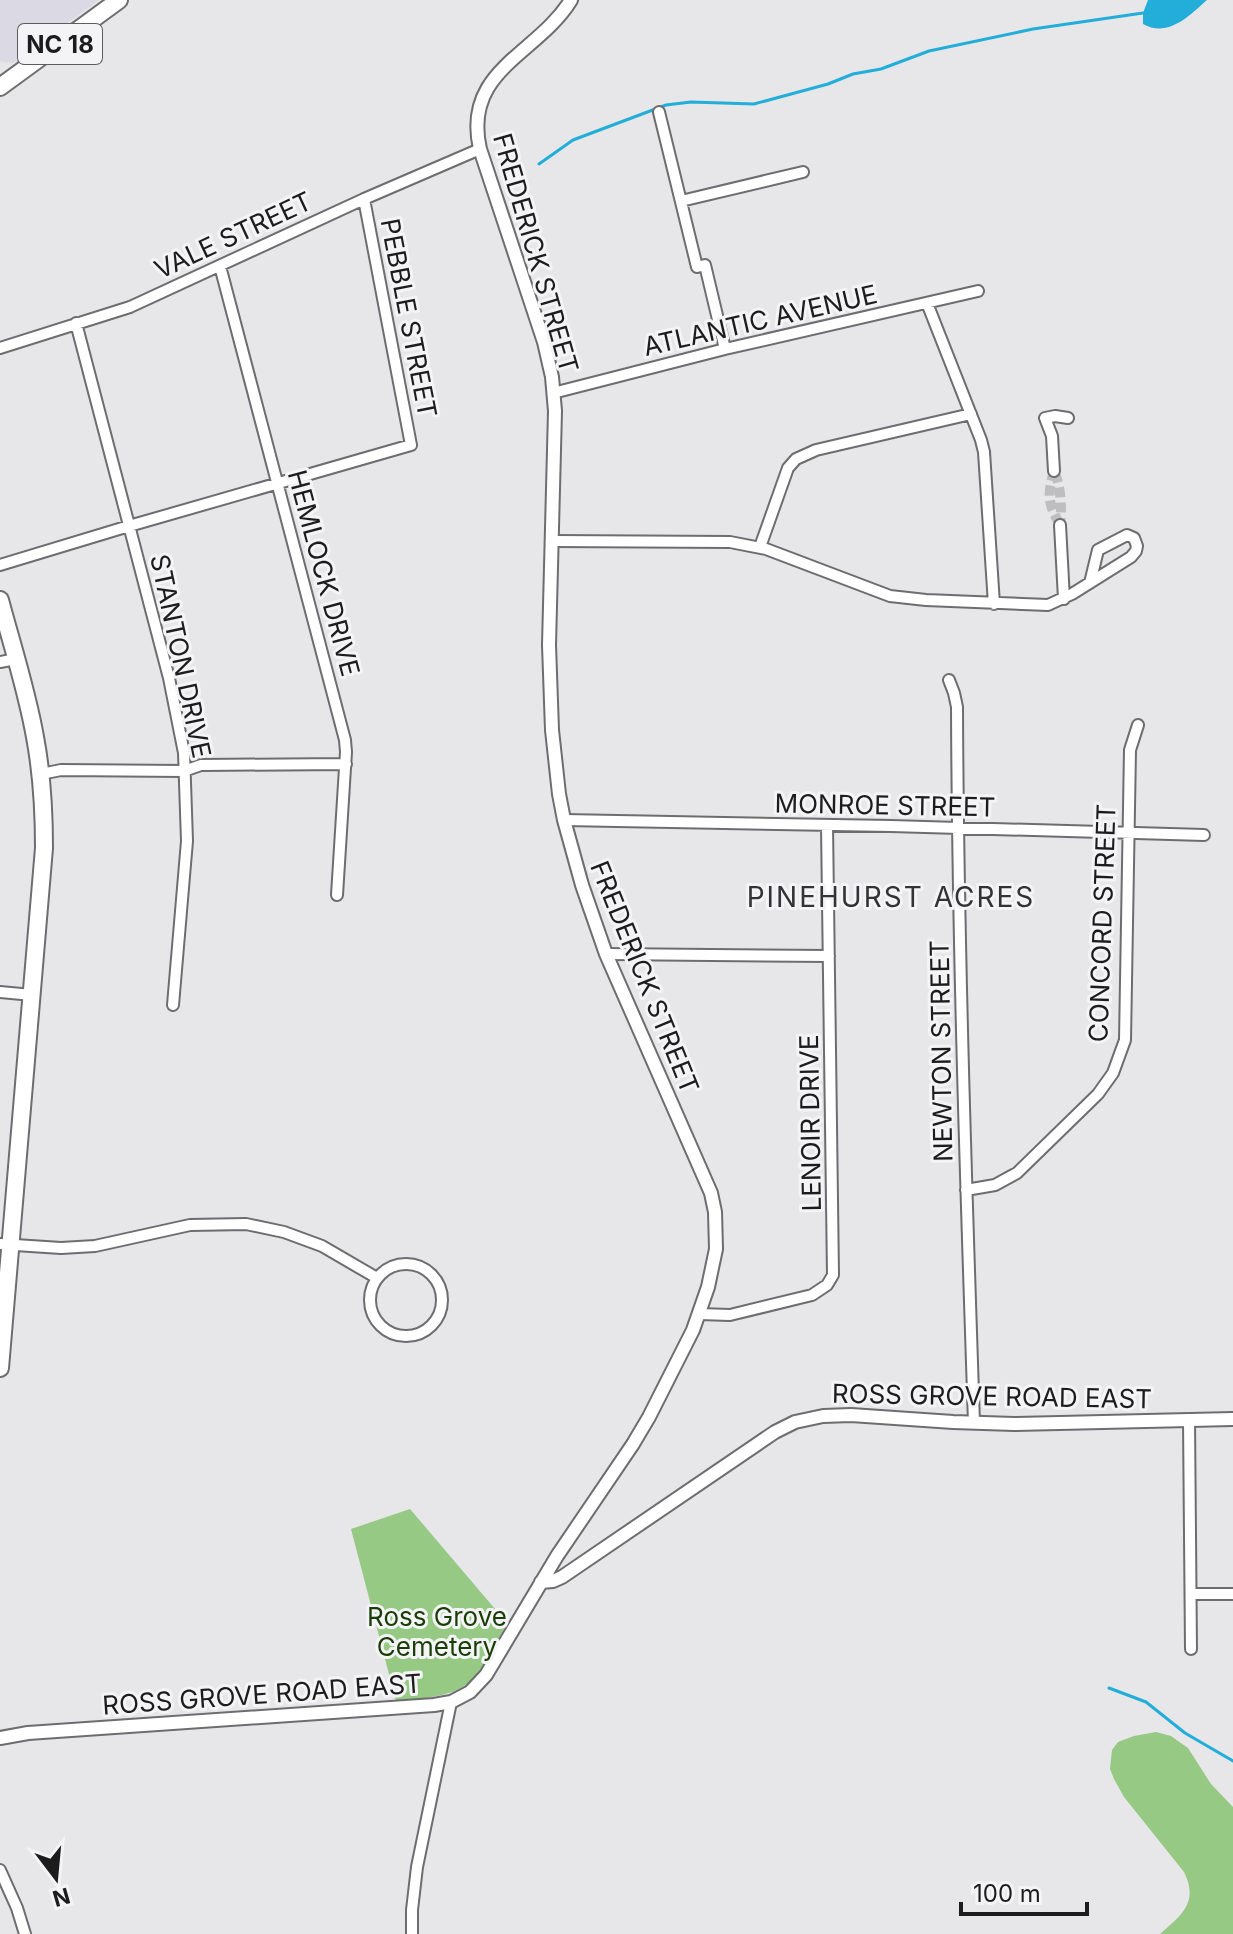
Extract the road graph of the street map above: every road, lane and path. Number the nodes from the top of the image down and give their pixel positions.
1 (119, 0) edge
2 (571, 0) edge
3 (2, 80) edge
4 (659, 112) dead end
5 (480, 149) junction
6 (803, 172) dead end
7 (364, 199) junction
8 (681, 201) junction
9 (220, 266) junction
10 (978, 291) dead end
11 (927, 303) junction
12 (76, 323) junction
13 (0, 348) edge
14 (725, 349) junction
15 (553, 393) junction
16 (971, 414) junction
17 (1052, 436) dead end
18 (1054, 471) tunnel mouth
19 (277, 483) junction
20 (1060, 525) tunnel mouth
21 (129, 526) junction
22 (552, 541) junction
23 (760, 547) junction
24 (0, 565) edge
25 (1094, 580) junction
26 (1064, 599) junction
27 (0, 600) edge
28 (994, 604) junction
29 (8, 660) edge
30 (949, 680) dead end
31 (1138, 725) dead end
32 (346, 764) junction
33 (184, 771) junction
34 (41, 774) junction
35 (564, 820) junction
36 (827, 825) junction
37 (958, 828) junction
38 (1127, 833) junction
39 (1204, 835) dead end
40 (337, 895) dead end
41 (606, 954) junction
42 (829, 956) junction
43 (0, 992) edge
44 (32, 995) junction
45 (173, 1005) dead end
46 (966, 1190) junction
47 (5, 1244) edge
48 (377, 1278) junction
49 (699, 1314) junction
50 (0, 1368) edge
51 (1233, 1419) edge
52 (1189, 1420) junction
53 (974, 1423) junction
54 (541, 1582) junction
55 (1191, 1594) junction
56 (1233, 1594) edge
57 (1191, 1649) dead end
58 (451, 1702) junction
59 (0, 1738) edge
60 (0, 1870) edge
61 (25, 1934) edge
62 (412, 1934) edge

1 - 3 main road, NC 18
2 - 5 street, FREDERICK STREET
4 - 8 street
5 - 7 street, VALE STREET
5 - 15 street, FREDERICK STREET
6 - 8 street
7 - 9 street, VALE STREET
7 - 19 street, PEBBLE STREET
8 - 14 street
9 - 12 street, VALE STREET
9 - 19 street, HEMLOCK DRIVE
10 - 11 street, ATLANTIC AVENUE
11 - 14 street, ATLANTIC AVENUE
11 - 16 street
12 - 13 street, VALE STREET
12 - 21 street, STANTON DRIVE
14 - 15 street, ATLANTIC AVENUE
15 - 22 street, FREDERICK STREET
16 - 23 street
16 - 28 street
17 - 18 street
19 - 21 street
19 - 32 street, HEMLOCK DRIVE
20 - 26 street
21 - 24 street
21 - 33 street, STANTON DRIVE
22 - 23 street
22 - 35 street, FREDERICK STREET
23 - 28 street
25 - 25 street
25 - 26 street
26 - 28 street
27 - 29 main road
29 - 34 main road
30 - 37 street, NEWTON STREET
31 - 38 street, CONCORD STREET
32 - 33 street
32 - 40 street, HEMLOCK DRIVE
33 - 34 street
33 - 45 street, STANTON DRIVE
34 - 44 main road
35 - 36 street, MONROE STREET
35 - 41 street, FREDERICK STREET
36 - 37 street, MONROE STREET
36 - 42 street, LENOIR DRIVE
37 - 38 street, MONROE STREET
37 - 46 street, NEWTON STREET
38 - 39 street, MONROE STREET
38 - 46 street, CONCORD STREET
41 - 42 street
41 - 49 street, FREDERICK STREET
42 - 49 street, LENOIR DRIVE
43 - 44 street
44 - 47 main road
46 - 53 street, NEWTON STREET
47 - 48 street
47 - 50 main road
48 - 48 street
49 - 54 street, FREDERICK STREET
51 - 52 street, ROSS GROVE ROAD EAST
52 - 53 street, ROSS GROVE ROAD EAST
52 - 55 street
53 - 54 street, ROSS GROVE ROAD EAST
54 - 58 street, ROSS GROVE ROAD EAST
55 - 56 street
55 - 57 street
58 - 59 street, ROSS GROVE ROAD EAST
58 - 62 street
60 - 61 street

